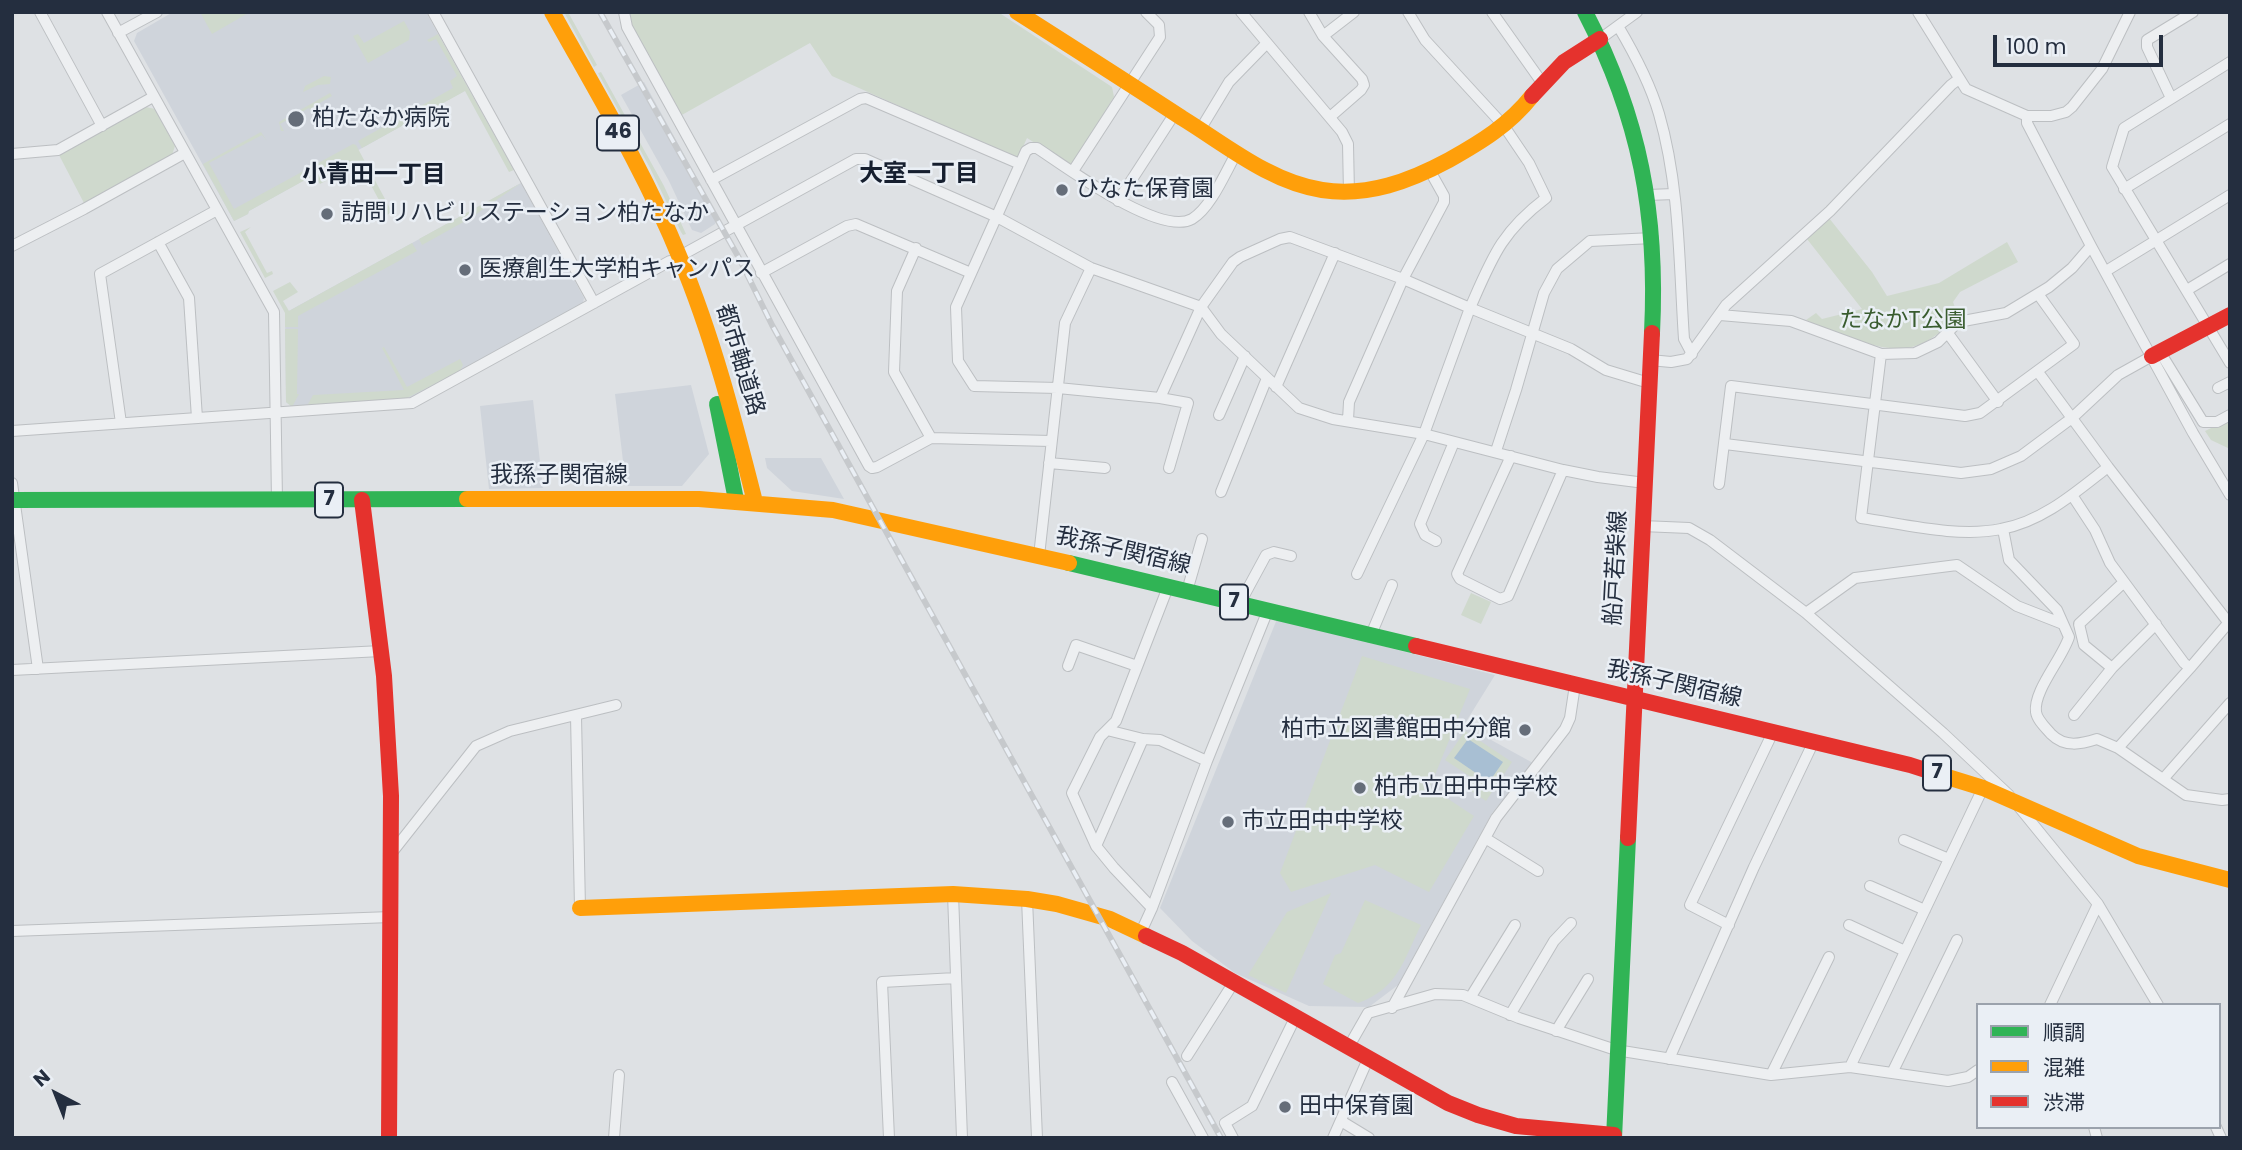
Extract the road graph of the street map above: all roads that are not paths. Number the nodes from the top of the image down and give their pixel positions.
1 (40, 12) edge
2 (107, 12) edge
3 (157, 12) edge
4 (433, 12) edge
5 (538, 12) edge
6 (552, 12) edge
7 (625, 12) edge
8 (1017, 12) edge
9 (1146, 12) edge
10 (1241, 12) edge
11 (1309, 12) edge
12 (1354, 12) edge
13 (1408, 12) edge
14 (1492, 12) edge
15 (1585, 12) edge
16 (1637, 12) edge
17 (1918, 12) edge
18 (2130, 12) edge
19 (2193, 12) edge
20 (1618, 26) junction
21 (118, 33) junction
22 (1323, 36) junction
23 (1600, 39) junction
24 (1266, 43) junction
25 (2230, 62) edge
26 (1959, 79) junction
27 (1129, 84) junction
28 (1543, 84) junction
29 (153, 97) junction
30 (2171, 98) junction
31 (1175, 113) junction
32 (2027, 116) junction
33 (1330, 117) junction
34 (2230, 124) edge
35 (103, 126) junction
36 (1504, 126) junction
37 (1200, 130) junction
38 (1237, 152) junction
39 (185, 153) junction
40 (12, 154) edge
41 (1020, 164) junction
42 (1073, 171) junction
43 (1430, 171) junction
44 (711, 180) junction
45 (2124, 189) junction
46 (1349, 193) junction
47 (1674, 194) junction
48 (1648, 195) junction
49 (2230, 195) edge
50 (1118, 201) junction
51 (217, 210) junction
52 (996, 217) junction
53 (735, 226) junction
54 (1653, 238) junction
55 (2157, 240) junction
56 (158, 242) junction
57 (12, 246) edge
58 (2091, 246) junction
59 (916, 248) junction
60 (1335, 253) junction
61 (675, 258) junction
62 (2230, 264) edge
63 (1091, 268) junction
64 (2106, 271) junction
65 (761, 273) junction
66 (971, 273) junction
67 (1403, 279) junction
68 (2187, 290) junction
69 (2038, 294) junction
70 (594, 303) junction
71 (1201, 307) junction
72 (1470, 308) junction
73 (1720, 315) junction
74 (2230, 315) edge
75 (2209, 327) junction
76 (1947, 332) junction
77 (1532, 334) junction
78 (1692, 354) junction
79 (1881, 354) junction
80 (2156, 354) junction
81 (1245, 356) junction
82 (1650, 360) junction
83 (2230, 363) edge
84 (2038, 372) junction
85 (1266, 378) junction
86 (2230, 382) edge
87 (1649, 383) junction
88 (1276, 387) junction
89 (1058, 388) junction
90 (2218, 388) dead end
91 (1160, 398) junction
92 (1998, 402) junction
93 (1874, 405) junction
94 (276, 412) junction
95 (1219, 415) dead end
96 (2230, 415) edge
97 (197, 418) junction
98 (2073, 418) junction
99 (1348, 420) junction
100 (121, 423) junction
101 (12, 431) edge
102 (1424, 434) junction
103 (931, 438) junction
104 (1051, 441) junction
105 (1454, 442) junction
106 (1725, 444) junction
107 (1496, 451) junction
108 (1511, 456) junction
109 (1867, 462) junction
110 (1049, 463) junction
111 (2108, 467) junction
112 (1105, 468) dead end
113 (1169, 468) dead end
114 (1563, 470) junction
115 (12, 483) edge
116 (1644, 483) junction
117 (1719, 484) dead end
118 (1221, 492) dead end
119 (2229, 494) edge
120 (2072, 495) junction
121 (14, 500) edge
122 (277, 500) junction
123 (362, 500) junction
124 (736, 500) junction
125 (755, 502) junction
126 (1642, 526) junction
127 (2003, 529) junction
128 (1202, 539) dead end
129 (1436, 541) dead end
130 (1039, 556) junction
131 (1291, 556) dead end
132 (1357, 575) dead end
133 (2124, 582) junction
134 (1392, 585) dead end
135 (1168, 587) junction
136 (1187, 591) junction
137 (1240, 603) junction
138 (1268, 610) junction
139 (1806, 613) junction
140 (2229, 621) edge
141 (2063, 624) junction
142 (2156, 624) junction
143 (1370, 637) junction
144 (381, 651) junction
145 (1068, 666) dead end
146 (1137, 666) junction
147 (2112, 668) junction
148 (2190, 668) junction
149 (38, 669) junction
150 (12, 670) edge
151 (1575, 685) junction
152 (1633, 699) junction
153 (2230, 704) edge
154 (616, 705) dead end
155 (2074, 715) dead end
156 (576, 716) junction
157 (1107, 730) junction
158 (1773, 732) junction
159 (1143, 738) junction
160 (1814, 741) junction
161 (2118, 748) junction
162 (1207, 761) junction
163 (2164, 778) junction
164 (1983, 788) junction
165 (2227, 797) edge
166 (2013, 800) junction
167 (1485, 838) junction
168 (1904, 840) dead end
169 (1096, 846) junction
170 (390, 855) junction
171 (1950, 859) junction
172 (1538, 871) dead end
173 (2230, 880) edge
174 (1870, 886) dead end
175 (953, 894) junction
176 (1027, 899) junction
177 (2098, 904) junction
178 (580, 908) joint
179 (1152, 908) junction
180 (1925, 910) junction
181 (391, 917) junction
182 (1571, 923) dead end
183 (1515, 925) dead end
184 (1729, 925) junction
185 (1849, 925) dead end
186 (12, 931) edge
187 (1140, 932) junction
188 (1957, 940) dead end
189 (1905, 951) junction
190 (1829, 957) dead end
191 (956, 978) junction
192 (1588, 979) dead end
193 (1234, 982) junction
194 (1470, 998) junction
195 (2051, 1003) edge
196 (2157, 1003) edge
197 (1392, 1008) junction
198 (1510, 1015) junction
199 (1295, 1018) junction
200 (1556, 1031) junction
201 (1348, 1048) junction
202 (1616, 1050) junction
203 (1187, 1056) dead end
204 (1368, 1059) junction
205 (1669, 1059) junction
206 (1850, 1067) junction
207 (1976, 1071) edge
208 (1892, 1073) junction
209 (620, 1075) dead end
210 (1771, 1075) junction
211 (1172, 1082) dead end
212 (1340, 1121) junction
213 (1614, 1137) edge
214 (389, 1138) edge
215 (614, 1138) edge
216 (889, 1138) edge
217 (962, 1138) edge
218 (1037, 1138) edge
219 (1203, 1138) edge
220 (1233, 1138) edge
221 (1333, 1138) edge
222 (1369, 1138) edge

1 - 35 street
2 - 21 street
3 - 21 street
4 - 70 street
5 - 61 street, 都市軸道路 / 46
6 - 61 street, 都市軸道路 / 46
7 - 44 street
8 - 27 street
9 - 27 street
10 - 24 street
11 - 22 street
12 - 22 street
13 - 36 street
14 - 28 street
15 - 23 street, 船戸若柴線
16 - 20 street
17 - 26 street
18 - 32 street
19 - 30 street
20 - 23 street
20 - 47 street
21 - 29 street
22 - 33 street
23 - 28 street
23 - 48 street, 船戸若柴線
24 - 33 street
24 - 37 street
25 - 30 street
26 - 32 street
26 - 73 street
27 - 31 street
27 - 42 street
28 - 36 street
29 - 35 street
29 - 39 street
30 - 45 street
31 - 37 street
31 - 50 street
32 - 58 street
33 - 46 street
34 - 45 street
35 - 40 street
36 - 43 street
36 - 72 street
37 - 38 street
38 - 46 street
38 - 50 street
39 - 51 street
39 - 57 street
41 - 42 street
41 - 44 street
41 - 52 street
42 - 50 street
43 - 46 street
43 - 67 street
44 - 53 street
45 - 55 street
47 - 48 street
47 - 78 street
48 - 54 street, 船戸若柴線
49 - 55 street
51 - 56 street
51 - 94 street
52 - 53 street
52 - 63 street
52 - 66 street
53 - 61 street
53 - 65 street
54 - 77 street
54 - 82 street, 船戸若柴線
55 - 64 street
55 - 68 street
56 - 97 street
56 - 100 street
58 - 64 street
58 - 69 street
59 - 65 street
59 - 66 street
59 - 103 street
60 - 67 street
60 - 71 street
60 - 88 street
61 - 70 street
61 - 124 street, 都市軸道路 / 46
61 - 125 street, 都市軸道路 / 46
62 - 68 street
63 - 71 street
63 - 89 street
64 - 80 street
65 - 103 street
66 - 89 street
67 - 72 street
67 - 99 street
68 - 75 street
69 - 76 street
69 - 84 street
70 - 94 street
71 - 81 street
71 - 91 street
72 - 77 street
72 - 102 street
73 - 78 street
73 - 79 street
74 - 75 street
75 - 80 street
75 - 83 street
76 - 79 street
76 - 92 street
77 - 87 street
77 - 107 street
78 - 82 street
79 - 93 street
80 - 96 street
80 - 98 street
80 - 119 street
81 - 85 street
81 - 95 street
82 - 87 street, 船戸若柴線
84 - 92 street
84 - 98 street
85 - 88 street
85 - 118 street
86 - 90 street
87 - 116 street, 船戸若柴線
88 - 99 street
89 - 91 street
89 - 104 street
91 - 113 street
92 - 93 street
93 - 106 street
93 - 109 street
94 - 97 street
94 - 122 street
97 - 100 street
98 - 109 street
98 - 111 street
99 - 102 street
100 - 101 street
102 - 105 street
102 - 132 street
103 - 104 street
104 - 110 street
105 - 107 street
105 - 129 street
106 - 109 street
106 - 117 street
107 - 108 street
108 - 114 street
108 - 114 street
109 - 127 street
110 - 112 street
110 - 130 street
111 - 120 street
111 - 140 street
114 - 116 street
115 - 121 street
116 - 126 street, 船戸若柴線
120 - 127 street
120 - 133 street
121 - 122 street, 我孫子関宿線 / 7
121 - 149 street
122 - 123 street, 我孫子関宿線 / 7
123 - 124 street, 我孫子関宿線 / 7
123 - 144 street
124 - 125 street, 我孫子関宿線 / 7
125 - 130 street, 我孫子関宿線 / 7
126 - 139 street
126 - 152 street, 船戸若柴線
127 - 141 street
128 - 136 street
130 - 135 street, 我孫子関宿線 / 7
131 - 137 street
133 - 142 street
133 - 147 street
134 - 143 street
135 - 136 street, 我孫子関宿線 / 7
135 - 146 street
136 - 137 street, 我孫子関宿線 / 7
137 - 138 street, 我孫子関宿線 / 7
138 - 143 street, 我孫子関宿線 / 7
138 - 162 street
139 - 141 street
139 - 166 street
140 - 148 street
141 - 161 street
142 - 147 street
142 - 148 street
143 - 151 street, 我孫子関宿線 / 7
144 - 149 street
144 - 170 street
145 - 146 street
146 - 157 street
147 - 155 street
148 - 161 street
149 - 150 street
151 - 152 street, 我孫子関宿線 / 7
151 - 167 street
152 - 158 street, 我孫子関宿線 / 7
152 - 202 street, 船戸若柴線
153 - 163 street
154 - 156 street
156 - 170 street
156 - 178 street
157 - 159 street
157 - 169 street
158 - 160 street, 我孫子関宿線 / 7
158 - 184 street
159 - 162 street
159 - 169 street
160 - 164 street, 我孫子関宿線 / 7
160 - 184 street
161 - 163 street
162 - 179 street
163 - 165 street
164 - 166 street, 我孫子関宿線 / 7
164 - 171 street
166 - 173 street, 我孫子関宿線 / 7
166 - 177 street
167 - 172 street
167 - 197 street
168 - 171 street
169 - 179 street
170 - 181 street
171 - 180 street
174 - 180 street
175 - 176 street
175 - 178 street
175 - 191 street
176 - 187 street
176 - 218 street
177 - 195 street
177 - 196 street
179 - 187 street
180 - 189 street
181 - 186 street
181 - 214 street
182 - 198 street
183 - 194 street
184 - 205 street
185 - 189 street
187 - 193 street
188 - 208 street
189 - 206 street
190 - 210 street
191 - 216 street
191 - 217 street
192 - 200 street
193 - 199 street
193 - 203 street
194 - 197 street
194 - 198 street
197 - 201 street
198 - 200 street
199 - 201 street
199 - 220 street
200 - 202 street
201 - 204 street
202 - 205 street
202 - 213 street, 船戸若柴線
204 - 212 street
204 - 213 street
205 - 210 street
206 - 208 street
206 - 210 street
207 - 208 street
209 - 215 street
211 - 219 street
212 - 221 street
212 - 222 street

